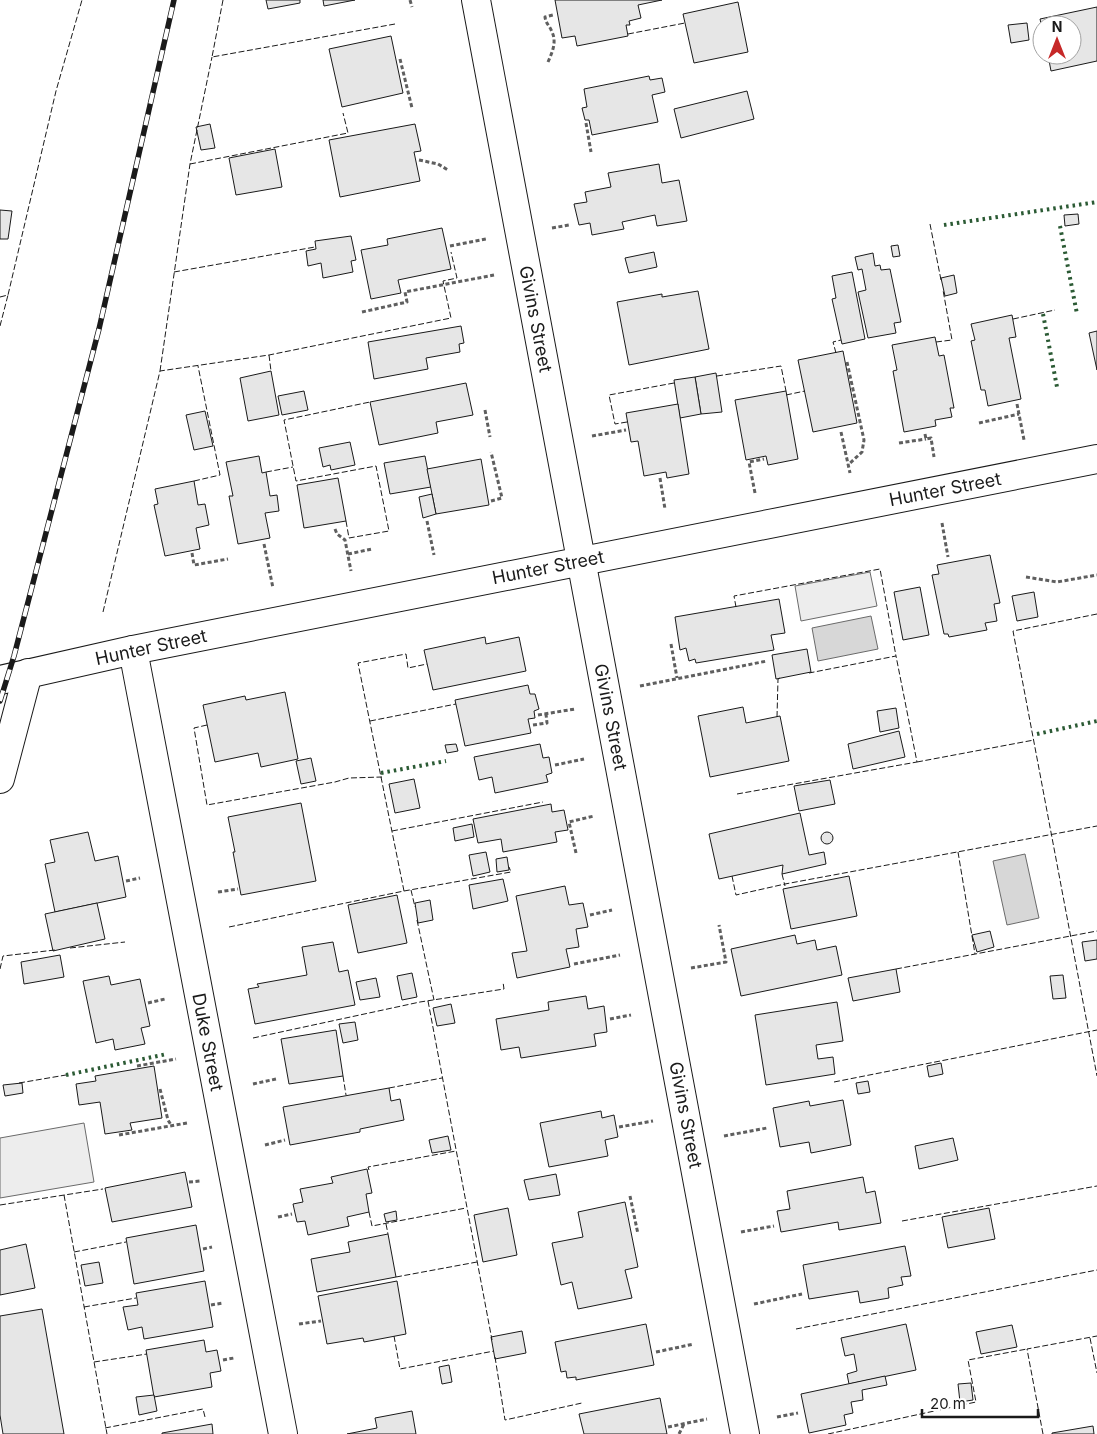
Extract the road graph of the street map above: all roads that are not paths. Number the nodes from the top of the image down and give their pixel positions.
1 (476, 0) edge
2 (1097, 459) edge
3 (582, 560) junction
4 (133, 650) junction
5 (28, 673) junction
6 (0, 680) edge
7 (0, 779) edge
8 (283, 1434) edge
9 (746, 1434) edge

1 - 3 street, Givins Street
2 - 3 street, Hunter Street
3 - 4 street, Hunter Street
3 - 9 street, Givins Street
4 - 5 street, Hunter Street
4 - 8 street, Duke Street
5 - 6 street, Hunter Street
5 - 7 street

